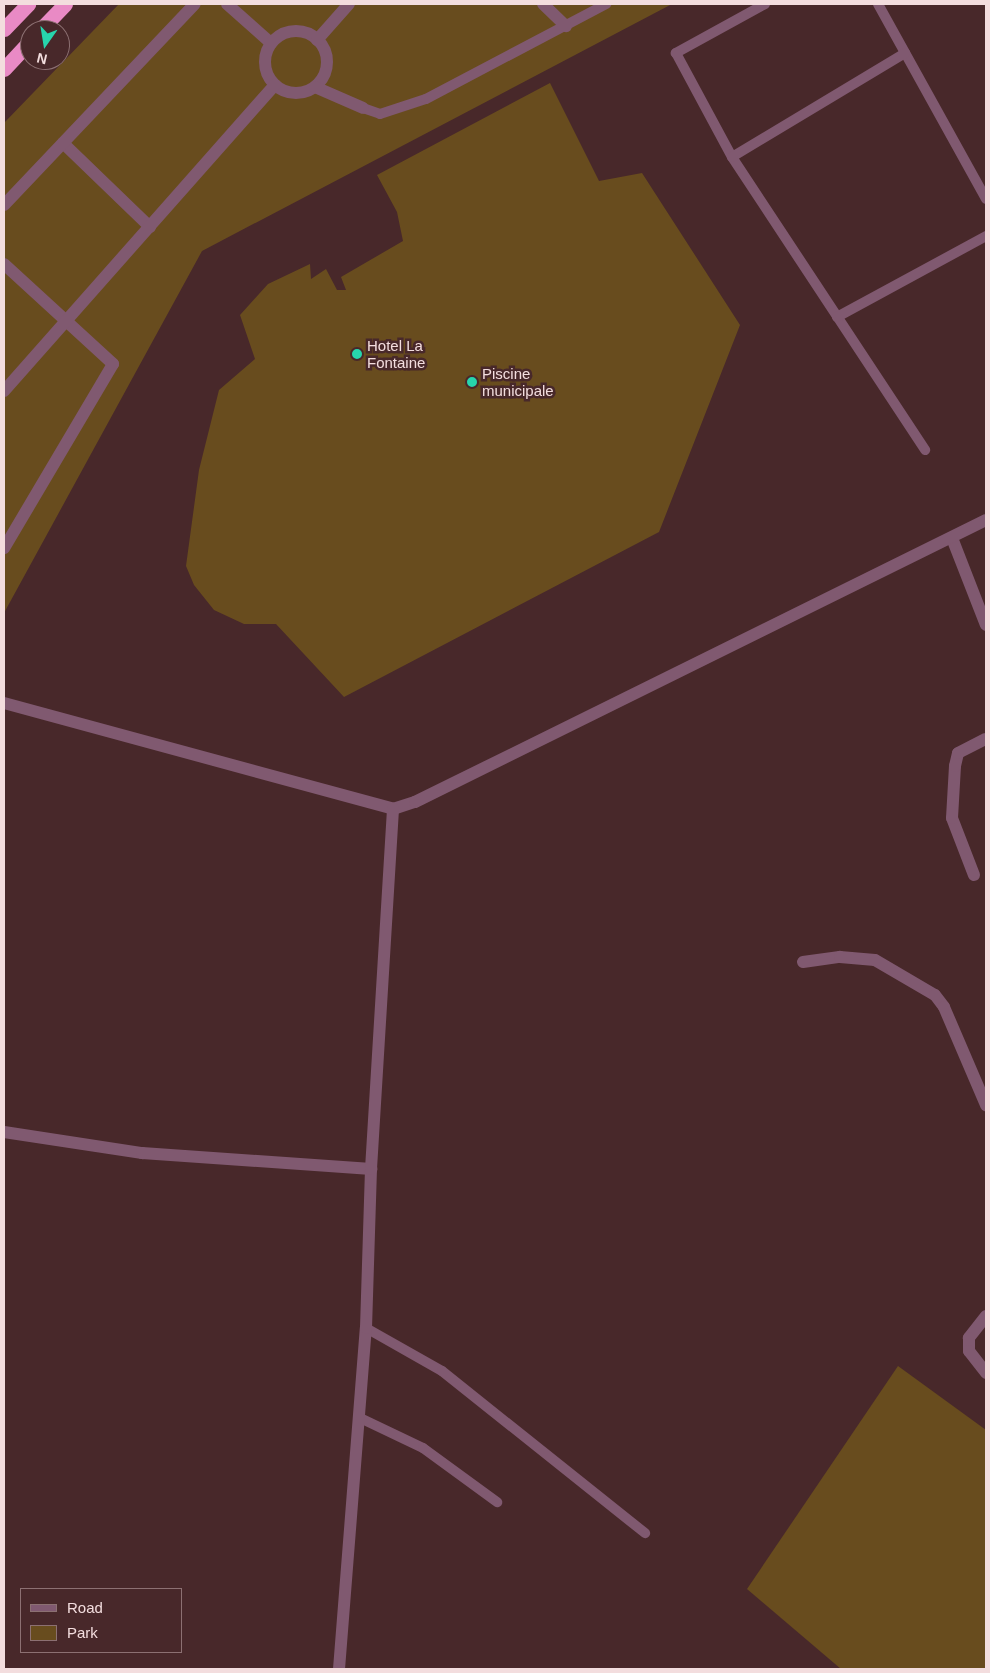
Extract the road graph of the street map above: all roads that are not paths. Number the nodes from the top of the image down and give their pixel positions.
1 (28, 4) edge
2 (65, 4) edge
3 (195, 4) edge
4 (227, 4) edge
5 (349, 4) edge
6 (542, 4) edge
7 (606, 4) edge
8 (765, 4) edge
9 (878, 4) edge
10 (50, 20) edge
11 (566, 26) junction
12 (4, 29) edge
13 (317, 40) junction
14 (271, 43) junction
15 (20, 52) edge
16 (904, 53) junction
17 (4, 69) edge
18 (275, 86) junction
19 (315, 86) junction
20 (363, 108) joint
21 (63, 144) junction
22 (732, 157) junction
23 (986, 199) edge
24 (4, 205) edge
25 (150, 227) junction
26 (986, 236) edge
27 (4, 264) edge
28 (837, 317) junction
29 (66, 321) junction
30 (4, 391) edge
31 (926, 450) dead end
32 (986, 520) edge
33 (952, 538) junction
34 (4, 548) edge
35 (986, 625) edge
36 (4, 703) edge
37 (986, 738) edge
38 (393, 809) junction
39 (974, 876) dead end
40 (804, 962) dead end
41 (986, 1105) edge
42 (4, 1132) edge
43 (371, 1169) junction
44 (986, 1316) edge
45 (366, 1328) junction
46 (986, 1373) edge
47 (358, 1417) junction
48 (497, 1502) dead end
49 (646, 1534) dead end
50 (340, 1669) edge

1 - 12 highway
2 - 10 highway
3 - 21 street
4 - 14 street
5 - 13 street
6 - 11 street
7 - 11 lane
8 - 22 lane
9 - 16 lane
11 - 20 lane
13 - 14 street
13 - 19 street
14 - 18 street
15 - 17 highway
16 - 22 lane
16 - 23 lane
18 - 19 street
18 - 25 street
19 - 20 street
21 - 24 street
21 - 25 street
22 - 28 lane
25 - 29 street
26 - 28 lane
27 - 29 street
28 - 31 lane
29 - 30 street
29 - 34 street
32 - 33 street
33 - 35 street
33 - 38 street
36 - 38 street
37 - 39 street
38 - 43 street
40 - 41 street
42 - 43 street
43 - 45 street
44 - 46 street
45 - 47 street
45 - 49 lane
47 - 48 lane
47 - 50 street

